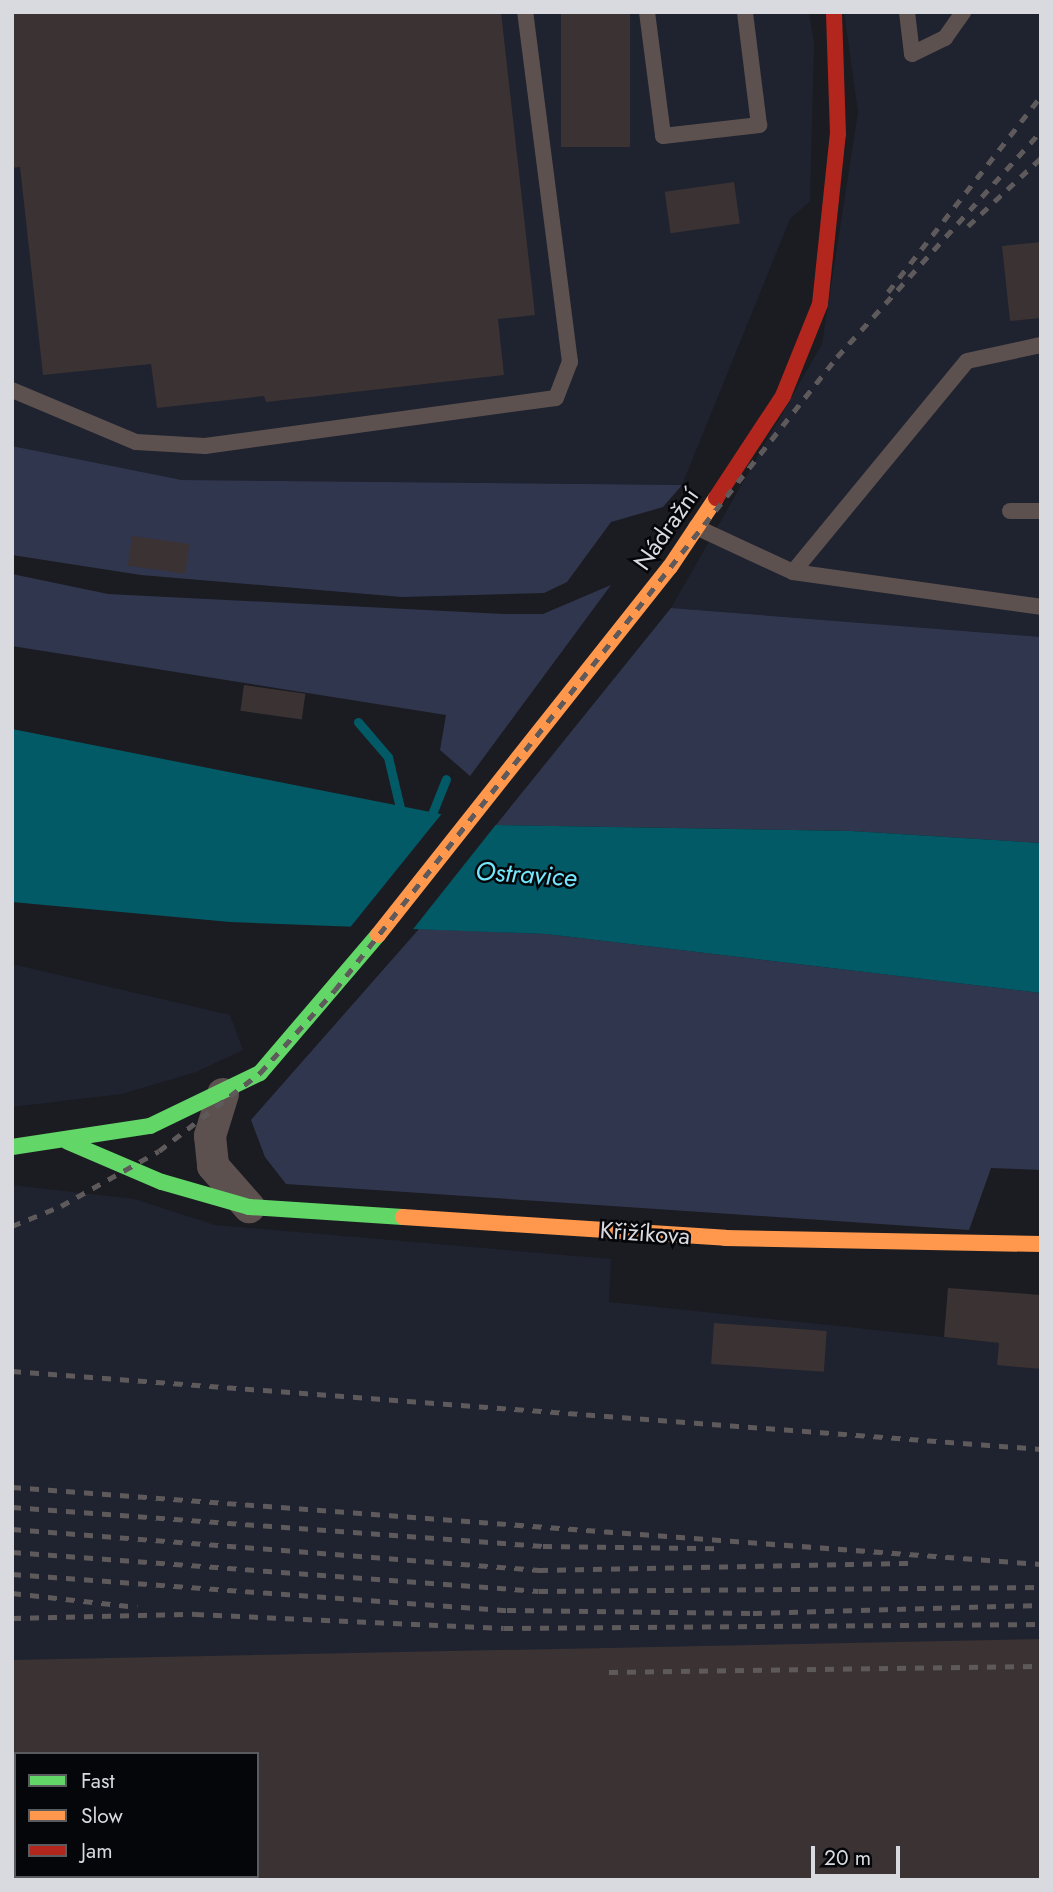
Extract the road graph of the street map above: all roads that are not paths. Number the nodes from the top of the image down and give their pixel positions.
1 (525, 12) edge
2 (647, 12) edge
3 (745, 12) edge
4 (834, 12) edge
5 (907, 12) edge
6 (957, 16) edge
7 (1041, 345) edge
8 (12, 390) edge
9 (1010, 511) dead end
10 (1041, 511) edge
11 (695, 526) junction
12 (793, 572) junction
13 (1041, 607) edge
14 (335, 990) joint
15 (223, 1094) junction
16 (68, 1142) junction
17 (12, 1147) edge
18 (249, 1207) junction
19 (1041, 1244) edge

1 - 8 lane
2 - 3 lane
4 - 11 street, Nádražní
5 - 6 lane
7 - 12 lane
9 - 10 lane
11 - 12 lane
11 - 14 street, Nádražní
12 - 13 lane
14 - 15 street, Křižíkova
15 - 16 street, Křižíkova
15 - 18 street
16 - 17 street, Křižíkova
16 - 18 street, Křižíkova
18 - 19 street, Křižíkova

